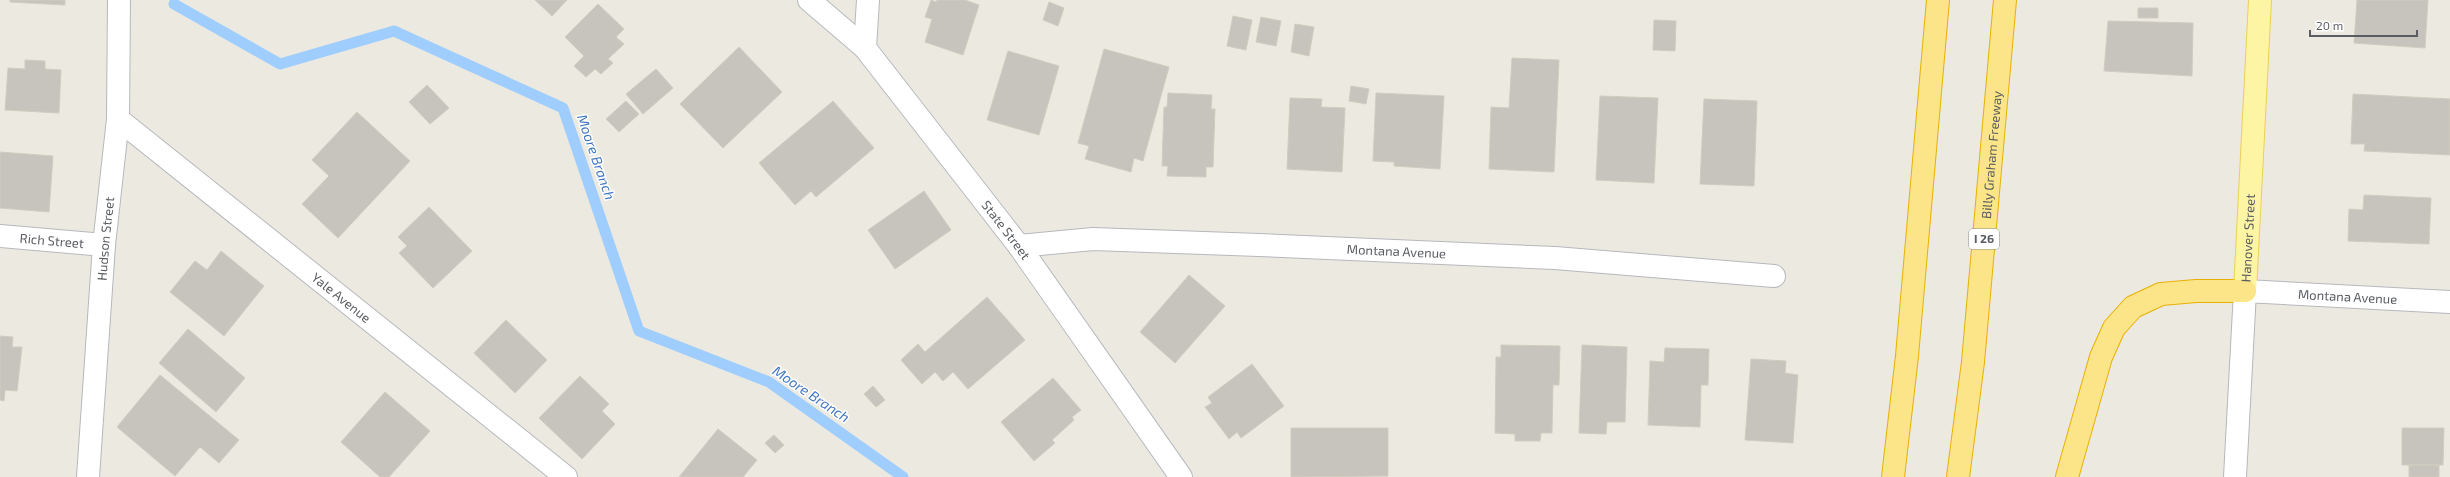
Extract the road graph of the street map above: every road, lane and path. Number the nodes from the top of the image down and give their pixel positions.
1 (119, 0) edge
2 (810, 0) edge
3 (868, 0) edge
4 (2005, 0) edge
5 (2260, 0) edge
6 (1935, 6) edge
7 (865, 48) junction
8 (118, 118) junction
9 (0, 236) edge
10 (104, 245) junction
11 (1019, 246) junction
12 (1774, 276) dead end
13 (2245, 291) junction
14 (2450, 302) edge
15 (88, 477) edge
16 (566, 477) edge
17 (1181, 477) edge
18 (1893, 477) edge
19 (1958, 477) edge
20 (2067, 477) edge
21 (2235, 477) edge

1 - 8 street, Hudson Street
2 - 7 street, State Street
3 - 7 street
4 - 19 highway, Billy Graham Freeway / I 26
5 - 13 main road, Hanover Street
6 - 18 highway
7 - 11 street, State Street
8 - 10 street, Hudson Street
8 - 16 street, Yale Avenue
9 - 10 street, Rich Street
10 - 15 street, Hudson Street
11 - 12 street, Montana Avenue
11 - 17 street, State Street
13 - 14 street, Montana Avenue
13 - 20 highway
13 - 21 street, Hanover Street

